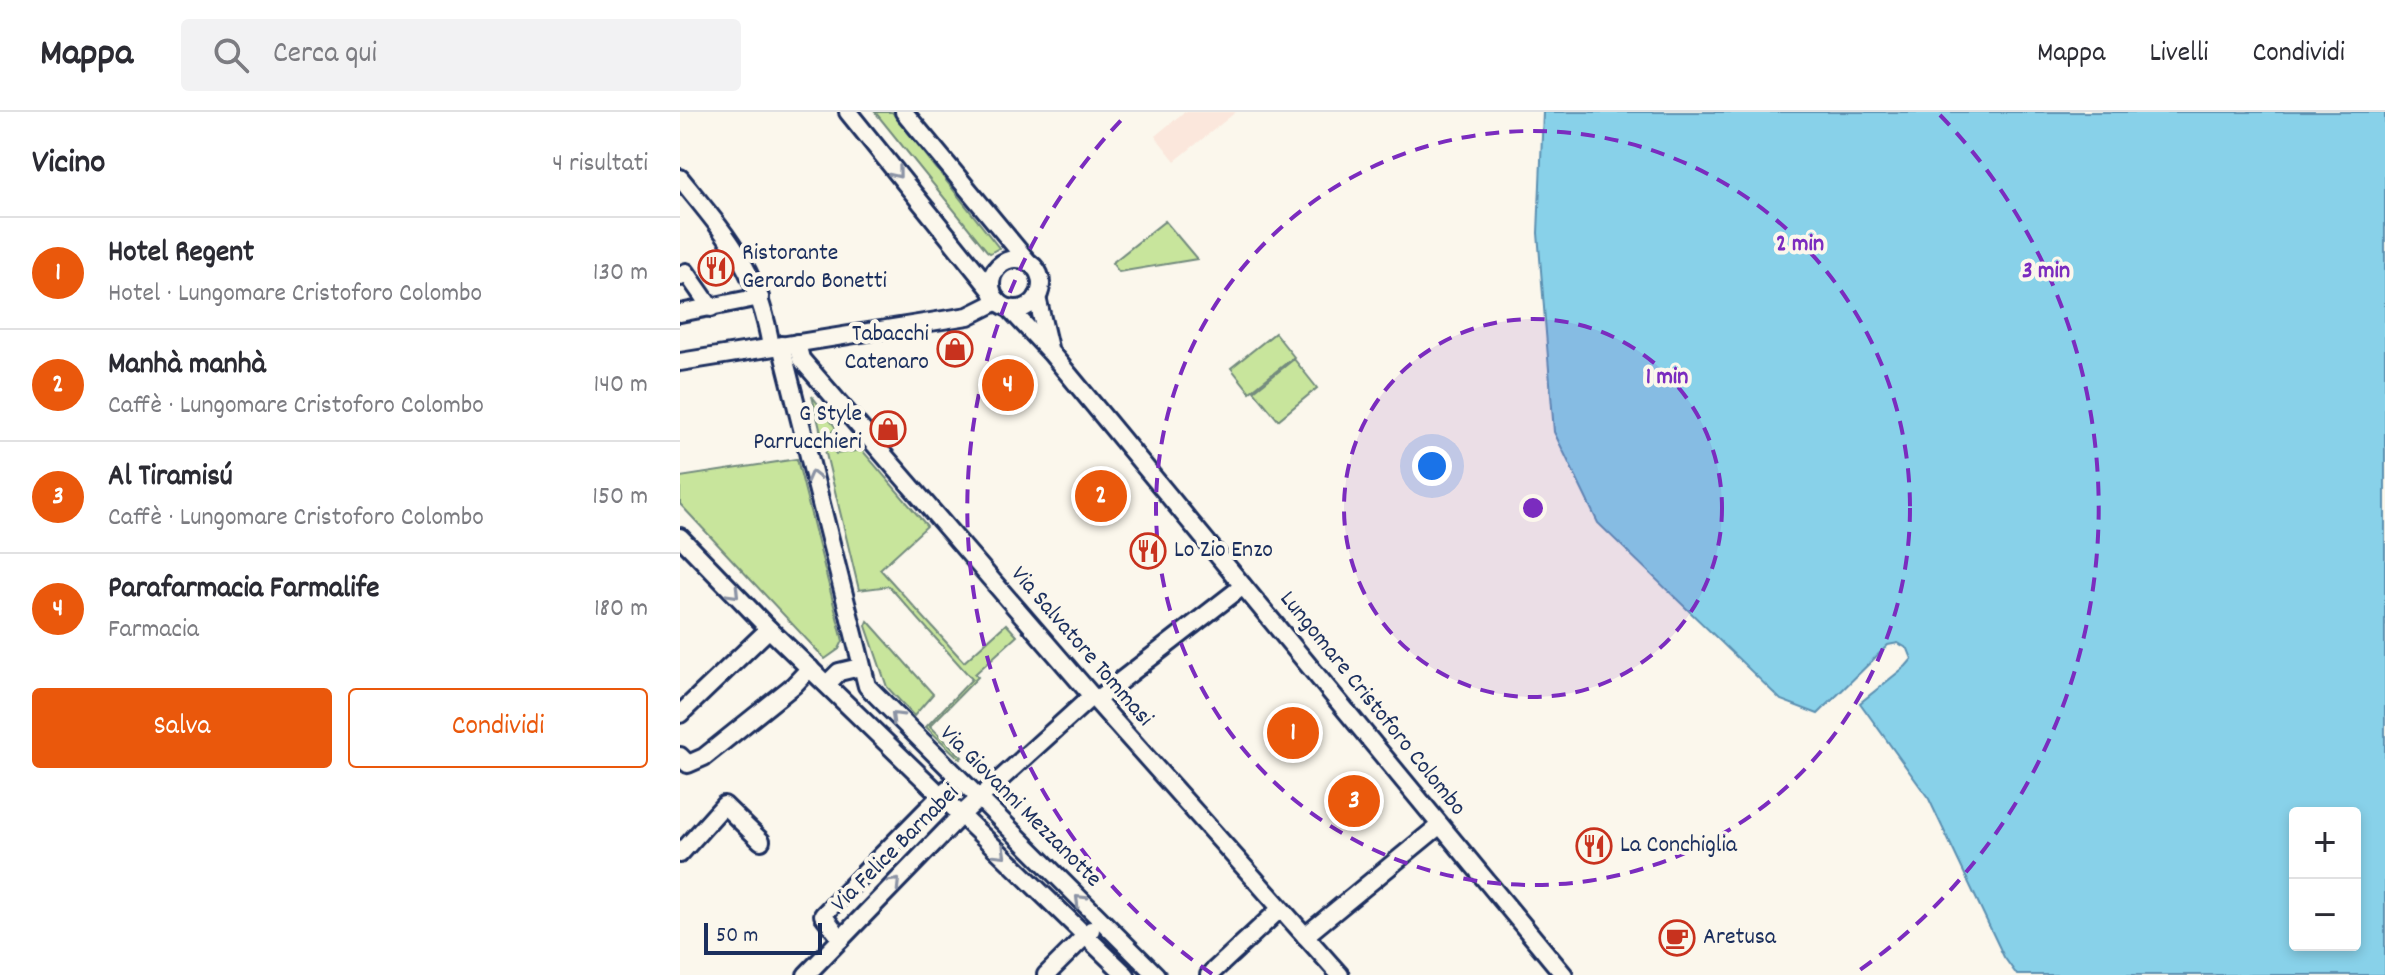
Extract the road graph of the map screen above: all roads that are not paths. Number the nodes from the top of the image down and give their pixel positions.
1 (848, 112) edge
2 (904, 112) edge
3 (683, 189) edge
4 (1029, 263) junction
5 (680, 277) edge
6 (760, 297) junction
7 (1037, 297) junction
8 (1000, 300) junction
9 (711, 308) junction
10 (680, 313) edge
11 (783, 345) junction
12 (1051, 353) junction
13 (680, 362) edge
14 (680, 537) edge
15 (1243, 586) junction
16 (769, 629) junction
17 (860, 667) junction
18 (810, 668) junction
19 (827, 684) junction
20 (1094, 698) junction
21 (680, 714) edge
22 (680, 756) edge
23 (958, 779) junction
24 (941, 794) junction
25 (978, 799) junction
26 (962, 814) junction
27 (1440, 825) junction
28 (761, 841) dead end
29 (680, 854) edge
30 (1280, 909) junction
31 (1101, 921) junction
32 (1085, 935) junction
33 (1305, 936) junction
34 (841, 939) junction
35 (806, 975) edge
36 (1046, 975) edge
37 (1126, 975) edge
38 (1156, 975) edge
39 (1209, 975) edge
40 (1340, 975) edge
41 (1564, 975) edge

1 -> 8 street, Lungomare Cristoforo Colombo
2 - 4 street
3 - 6 street, Via Giovanni Mezzanotte
4 - 7 street
4 - 8 street
5 - 9 street
6 - 9 street
6 - 11 street, Via Giovanni Mezzanotte
7 - 8 street
7 - 12 street, Lungomare Cristoforo Colombo
8 - 11 street
8 - 12 street, Lungomare Cristoforo Colombo
9 - 10 street
11 - 13 street
17 -> 11 street, Via Giovanni Mezzanotte
11 - 20 street, Via Salvatore Tommasi
12 - 15 street, Lungomare Cristoforo Colombo
14 -> 16 street, Via Giovanni Mezzanotte
15 - 20 street, Via Felice Barnabei
15 - 27 street, Lungomare Cristoforo Colombo
16 - 18 street, Via Giovanni Mezzanotte
16 - 21 street
17 - 19 street
23 -> 17 street, Via Giovanni Mezzanotte
18 - 19 street, Via Giovanni Mezzanotte
18 - 22 street
19 - 24 street, Via Giovanni Mezzanotte
20 - 25 street, Via Felice Barnabei
20 - 30 street, Via Salvatore Tommasi
23 - 24 street, Via Felice Barnabei
23 - 25 street, Via Giovanni Mezzanotte
24 - 26 street, Via Giovanni Mezzanotte
24 - 34 street, Via Felice Barnabei
25 - 26 street, Via Felice Barnabei
31 -> 25 street, Via Giovanni Mezzanotte
26 -> 32 street, Via Giovanni Mezzanotte
34 -> 26 street, Via Felice Barnabei
27 - 33 street
27 - 41 street, Lungomare Cristoforo Colombo
28 - 29 street
30 - 33 street, Via Salvatore Tommasi
30 - 39 street
31 - 32 street
31 - 38 street, Via Giovanni Mezzanotte
32 - 36 street
32 - 37 street, Via Giovanni Mezzanotte
33 - 40 street, Via Salvatore Tommasi
34 - 35 street, Via Felice Barnabei

